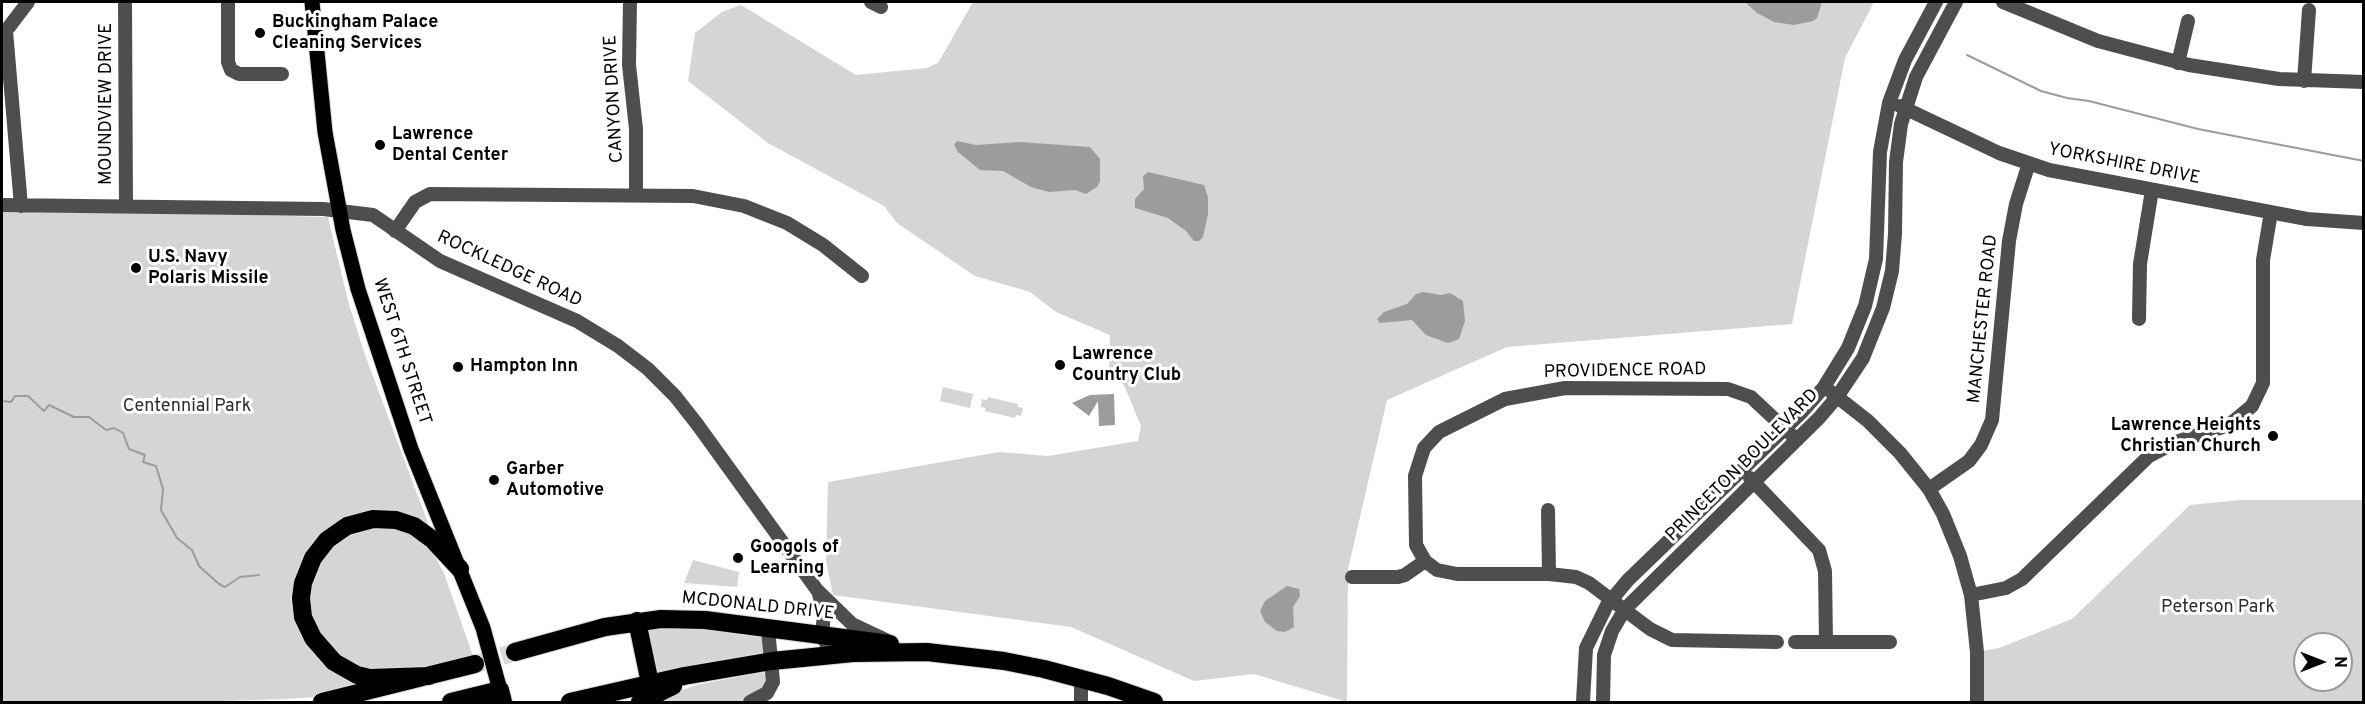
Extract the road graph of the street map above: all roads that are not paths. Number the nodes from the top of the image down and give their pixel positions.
1 (16, 2) edge
2 (28, 2) edge
3 (125, 2) edge
4 (228, 2) edge
5 (312, 2) edge
6 (630, 2) edge
7 (1936, 2) edge
8 (1956, 2) edge
9 (2002, 2) edge
10 (2309, 10) dead end
11 (2188, 21) dead end
12 (3, 28) edge
13 (2178, 63) junction
14 (282, 74) dead end
15 (2304, 81) junction
16 (2364, 82) edge
17 (1889, 103) junction
18 (1906, 108) junction
19 (2030, 163) junction
20 (2152, 190) junction
21 (636, 195) junction
22 (2, 205) edge
23 (21, 206) junction
24 (126, 206) junction
25 (339, 210) junction
26 (2271, 212) junction
27 (2364, 223) edge
28 (395, 231) junction
29 (862, 276) dead end
30 (2139, 319) dead end
31 (1824, 387) junction
32 (1837, 397) junction
33 (1785, 428) junction
34 (1797, 440) junction
35 (1743, 470) junction
36 (1755, 482) junction
37 (1929, 489) junction
38 (1548, 510) dead end
39 (1425, 561) junction
40 (460, 569) junction
41 (1548, 574) junction
42 (1352, 577) dead end
43 (817, 590) junction
44 (1971, 595) junction
45 (1611, 599) junction
46 (1625, 609) junction
47 (637, 621) junction
48 (768, 629) junction
49 (822, 636) junction
50 (1777, 642) dead end
51 (1795, 642) dead end
52 (1826, 642) junction
53 (1890, 642) dead end
54 (894, 644) junction
55 (515, 652) tunnel mouth
56 (927, 652) junction
57 (833, 655) junction
58 (772, 661) junction
59 (475, 664) tunnel mouth
60 (715, 672) junction
61 (429, 676) junction
62 (1081, 678) junction
63 (650, 683) junction
64 (502, 696) edge
65 (322, 702) edge
66 (451, 702) edge
67 (570, 702) edge
68 (640, 702) edge
69 (750, 702) edge
70 (1081, 702) edge
71 (1154, 702) edge
72 (1583, 702) edge
73 (1603, 702) edge
74 (1977, 702) edge

1 - 12 street
2 - 12 street
3 - 24 street, MOUNDVIEW DRIVE
4 - 14 street
5 - 25 main road, WEST 6TH STREET
6 - 21 street, CANYON DRIVE
7 - 17 street, PRINCETON BOULEVARD
8 - 18 street, PRINCETON BOULEVARD
9 - 13 street
10 - 15 street
11 - 13 street
12 - 23 street
13 - 15 street
15 - 16 street
17 - 18 street, YORKSHIRE DRIVE
17 - 31 street, PRINCETON BOULEVARD
18 - 19 street, YORKSHIRE DRIVE
18 - 32 street, PRINCETON BOULEVARD
19 - 20 street, YORKSHIRE DRIVE
19 - 37 street, MANCHESTER ROAD
20 - 26 street, YORKSHIRE DRIVE
20 - 30 street
21 - 28 street
21 - 29 street
22 - 23 street, ROCKLEDGE ROAD
23 - 24 street, ROCKLEDGE ROAD
24 - 25 street, ROCKLEDGE ROAD
25 - 28 street, ROCKLEDGE ROAD
25 - 40 main road, WEST 6TH STREET
26 - 27 street, YORKSHIRE DRIVE
26 - 44 street
28 - 43 street, ROCKLEDGE ROAD
31 - 32 street
31 - 33 street, PRINCETON BOULEVARD
32 - 34 street, PRINCETON BOULEVARD
32 - 37 street
33 - 34 street, PROVIDENCE ROAD
33 - 35 street, PRINCETON BOULEVARD
33 - 39 street, PROVIDENCE ROAD
34 - 36 street, PRINCETON BOULEVARD
35 - 36 street
35 - 45 street, PRINCETON BOULEVARD
36 - 46 street, PRINCETON BOULEVARD
36 - 52 street
37 - 44 street
38 - 41 street
39 - 41 street
39 - 42 street
40 - 61 highway
40 - 64 main road, WEST 6TH STREET
41 - 45 street
43 - 49 street
43 - 54 street
44 - 74 street
45 - 46 street
45 - 72 street, PRINCETON BOULEVARD
46 - 50 street
46 - 73 street, PRINCETON BOULEVARD
47 - 48 highway, MCDONALD DRIVE
47 - 55 highway, MCDONALD DRIVE
47 - 63 highway
48 - 49 highway, MCDONALD DRIVE
48 - 58 street
49 - 54 highway, MCDONALD DRIVE
49 - 57 street
51 - 52 street
52 - 53 street
54 - 56 highway, MCDONALD DRIVE
56 - 57 highway, MCDONALD DRIVE
56 - 62 highway, MCDONALD DRIVE
57 - 58 highway, MCDONALD DRIVE
58 - 60 highway, MCDONALD DRIVE
58 - 69 street
59 - 61 highway
60 - 63 highway, MCDONALD DRIVE
60 - 68 highway
61 - 65 highway
62 - 70 street
62 - 71 highway, MCDONALD DRIVE
63 - 67 highway, MCDONALD DRIVE
64 - 66 highway

